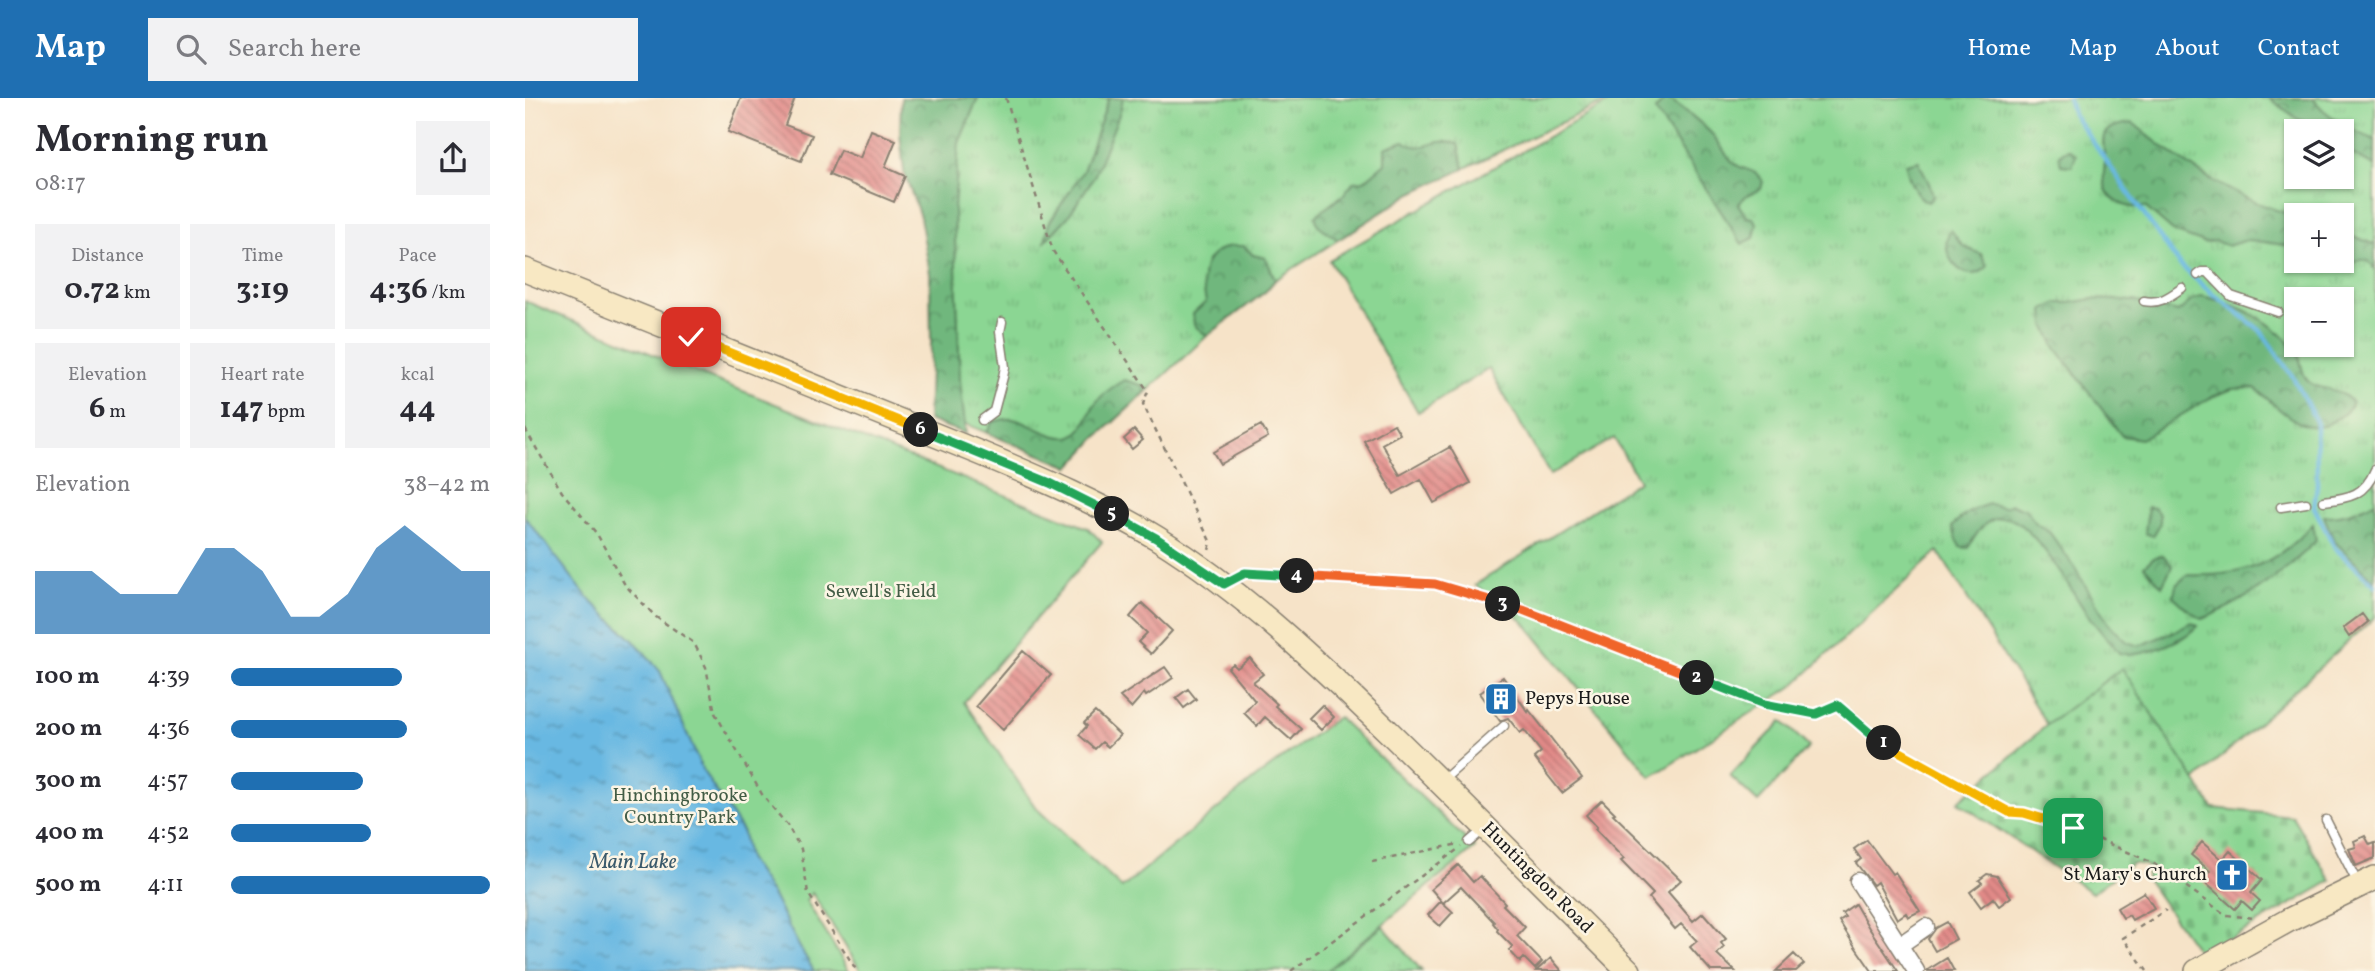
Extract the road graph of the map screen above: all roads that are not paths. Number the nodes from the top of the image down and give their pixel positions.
1 (525, 270) edge
2 (2198, 275) dead end
3 (2182, 288) dead end
4 (2144, 301) dead end
5 (2278, 312) dead end
6 (1002, 322) dead end
7 (982, 420) dead end
8 (2375, 470) edge
9 (2324, 501) dead end
10 (2306, 503) dead end
11 (2281, 507) dead end
12 (1504, 726) dead end
13 (1443, 784) junction
14 (2326, 820) dead end
15 (1487, 827) junction
16 (1466, 843) road end
17 (1858, 881) dead end
18 (2366, 881) edge
19 (1926, 927) dead end
20 (1900, 945) junction
21 (1629, 971) edge
22 (1916, 971) edge
23 (2197, 971) edge

1 - 13 main road, Huntingdon Road
2 - 5 lane
3 - 4 lane
6 - 7 lane
8 - 9 lane
10 - 11 lane
12 - 13 lane
13 - 15 main road, Huntingdon Road
14 - 18 lane
15 - 16 lane
15 - 21 main road, Huntingdon Road
17 - 20 street
18 - 23 main road
19 - 20 street
20 - 22 street

